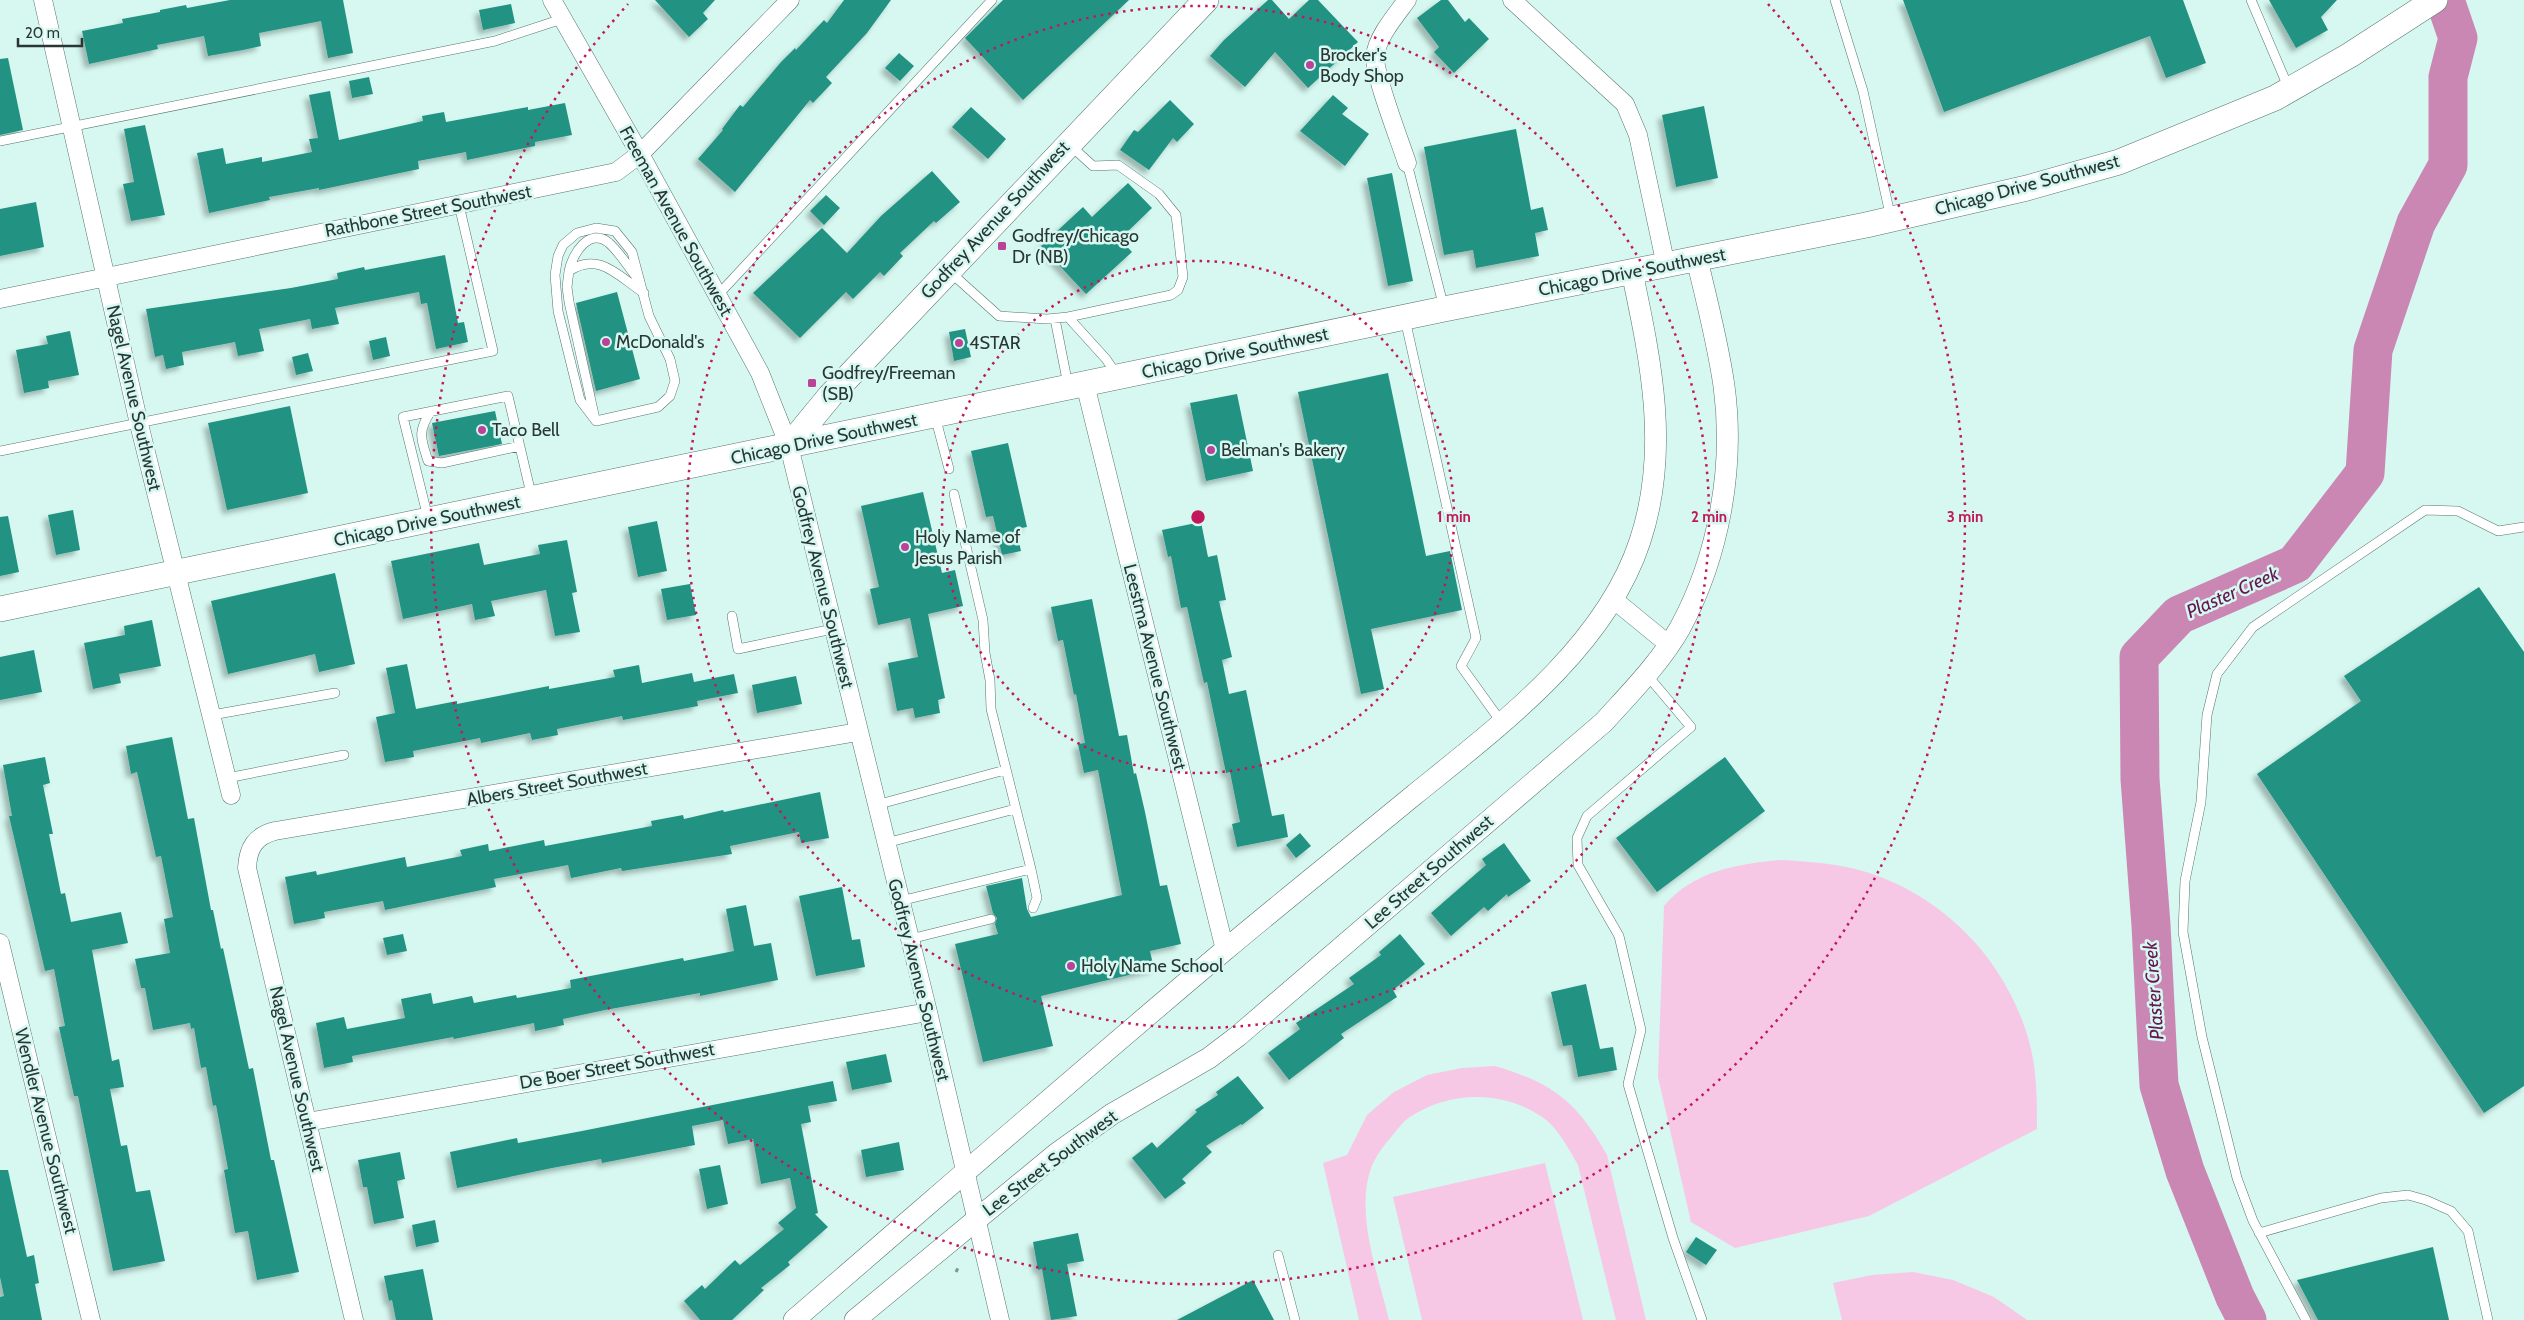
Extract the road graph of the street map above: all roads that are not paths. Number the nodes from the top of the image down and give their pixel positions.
1 (43, 0) edge
2 (552, 0) edge
3 (790, 0) edge
4 (992, 0) edge
5 (1206, 0) edge
6 (1407, 0) edge
7 (1512, 0) edge
8 (1835, 0) edge
9 (2252, 0) edge
10 (2425, 7) edge
11 (562, 19) junction
12 (2290, 90) junction
13 (72, 127) junction
14 (0, 142) edge
15 (1068, 144) junction
16 (640, 154) junction
17 (1407, 162) joint
18 (458, 205) junction
19 (1891, 219) junction
20 (1697, 260) junction
21 (1666, 266) junction
22 (948, 270) junction
23 (568, 271) junction
24 (1632, 272) junction
25 (105, 277) junction
26 (643, 289) junction
27 (717, 296) junction
28 (0, 299) edge
29 (1444, 309) junction
30 (1404, 317) junction
31 (1068, 318) junction
32 (1055, 319) junction
33 (1118, 378) junction
34 (1077, 386) junction
35 (431, 411) junction
36 (935, 416) junction
37 (596, 421) junction
38 (139, 424) junction
39 (520, 446) junction
40 (789, 446) junction
41 (0, 451) edge
42 (949, 469) dead end
43 (954, 494) dead end
44 (532, 499) junction
45 (428, 521) junction
46 (2524, 527) edge
47 (175, 574) junction
48 (1613, 599) junction
49 (0, 609) edge
50 (732, 616) dead end
51 (833, 629) junction
52 (1668, 644) junction
53 (1647, 675) junction
54 (335, 693) dead end
55 (212, 715) junction
56 (1502, 723) junction
57 (858, 732) junction
58 (344, 755) dead end
59 (1005, 770) junction
60 (227, 778) junction
61 (231, 795) dead end
62 (876, 805) junction
63 (1015, 808) junction
64 (257, 839) joint
65 (886, 844) junction
66 (1031, 869) junction
67 (900, 901) junction
68 (1033, 908) dead end
69 (991, 919) dead end
70 (910, 939) junction
71 (0, 943) edge
72 (1225, 950) junction
73 (928, 1012) junction
74 (307, 1122) junction
75 (965, 1174) junction
76 (976, 1220) junction
77 (2259, 1233) junction
78 (1278, 1255) dead end
79 (91, 1320) edge
80 (354, 1320) edge
81 (794, 1320) edge
82 (856, 1320) edge
83 (1000, 1320) edge
84 (1295, 1320) edge
85 (1702, 1320) edge
86 (2306, 1320) edge
87 (2488, 1320) edge

1 - 13 street, Nagel Avenue Southwest
2 - 11 street, Freeman Avenue Southwest
3 - 16 street, Rathbone Street Southwest
4 - 27 lane
5 - 15 main road, Godfrey Avenue Southwest
6 - 17 street
7 - 21 street
8 - 19 lane
9 - 12 lane
10 - 12 main road, Chicago Drive Southwest
11 - 13 lane
11 - 16 street, Freeman Avenue Southwest
12 - 19 main road, Chicago Drive Southwest
13 - 14 lane
13 - 25 street, Nagel Avenue Southwest
15 - 22 main road, Godfrey Avenue Southwest
15 - 31 lane
16 - 18 street, Rathbone Street Southwest
16 - 27 street, Freeman Avenue Southwest
17 - 29 lane
18 - 25 street, Rathbone Street Southwest
18 - 38 lane
19 - 20 main road, Chicago Drive Southwest
20 - 21 main road, Chicago Drive Southwest
20 - 52 street, Lee Street Southwest
21 - 24 main road, Chicago Drive Southwest
22 - 32 lane
22 - 40 main road, Godfrey Avenue Southwest
23 - 26 lane
23 - 26 lane
23 - 37 lane
24 - 29 main road, Chicago Drive Southwest
24 - 48 street
25 - 28 street, Rathbone Street Southwest
25 - 38 street, Nagel Avenue Southwest
26 - 37 lane
26 - 37 lane
27 - 40 street, Freeman Avenue Southwest
29 - 30 main road, Chicago Drive Southwest
30 - 33 main road, Chicago Drive Southwest
30 - 56 lane
31 - 32 lane
31 - 33 lane
32 - 34 lane
33 - 34 main road, Chicago Drive Southwest
34 - 36 main road, Chicago Drive Southwest
34 - 72 street, Leestma Avenue Southwest
35 - 39 lane
35 - 39 lane
35 - 45 lane
36 - 40 main road, Chicago Drive Southwest
36 - 42 lane
38 - 41 lane
38 - 47 street, Nagel Avenue Southwest
39 - 44 lane
40 - 44 main road, Chicago Drive Southwest
40 - 51 street, Godfrey Avenue Southwest
43 - 59 lane
44 - 45 main road, Chicago Drive Southwest
45 - 47 main road, Chicago Drive Southwest
46 - 77 lane
47 - 49 main road, Chicago Drive Southwest
47 - 55 street, Nagel Avenue Southwest
48 - 52 street
48 - 56 street
50 - 51 lane
51 - 57 street, Godfrey Avenue Southwest
52 - 53 street, Lee Street Southwest
53 - 76 street, Lee Street Southwest
53 - 85 lane
54 - 55 lane
55 - 60 street, Nagel Avenue Southwest
56 - 72 street
57 - 62 street, Godfrey Avenue Southwest
57 - 64 street, Albers Street Southwest
58 - 60 lane
59 - 62 lane
59 - 63 lane
60 - 61 street, Nagel Avenue Southwest
62 - 65 street, Godfrey Avenue Southwest
63 - 65 lane
63 - 66 lane
64 - 74 street, Nagel Avenue Southwest
65 - 67 street, Godfrey Avenue Southwest
66 - 67 lane
66 - 68 lane
67 - 70 street, Godfrey Avenue Southwest
69 - 70 lane
70 - 73 street, Godfrey Avenue Southwest
71 - 79 street, Wendler Avenue Southwest
72 - 75 street
73 - 74 street, De Boer Street Southwest
73 - 75 street, Godfrey Avenue Southwest
74 - 80 street, Nagel Avenue Southwest
75 - 76 street, Godfrey Avenue Southwest
75 - 81 street
76 - 82 street, Lee Street Southwest
76 - 83 street, Godfrey Avenue Southwest
77 - 86 lane
77 - 87 lane
78 - 84 lane

